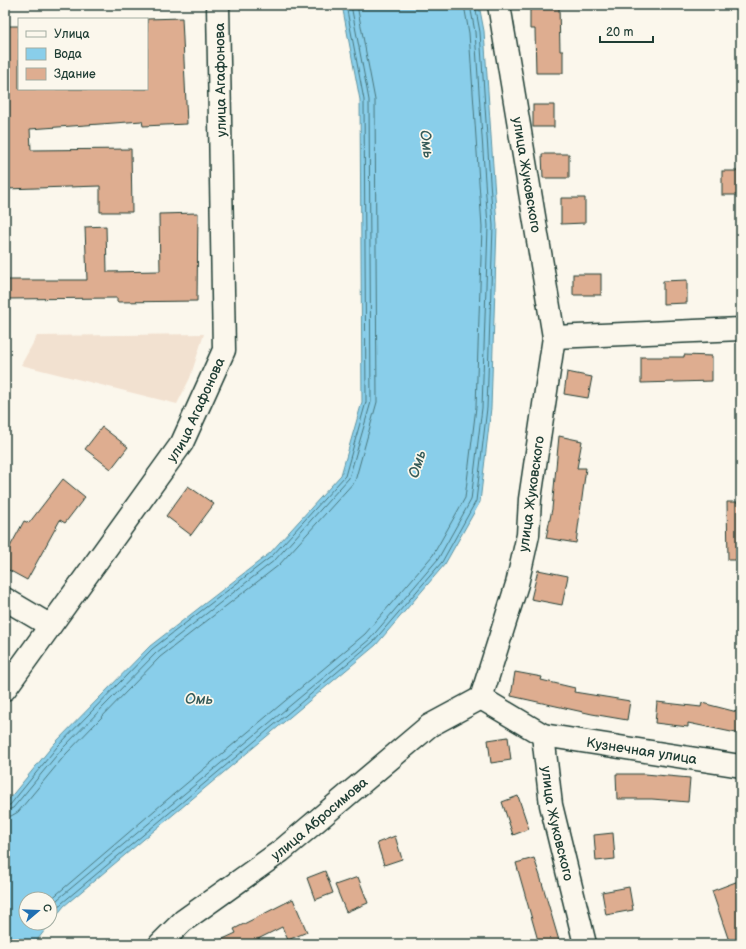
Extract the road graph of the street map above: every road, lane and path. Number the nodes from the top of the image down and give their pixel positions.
1 (218, 5) edge
2 (500, 5) edge
3 (741, 329) edge
4 (554, 337) junction
5 (5, 599) edge
6 (49, 625) junction
7 (5, 689) edge
8 (481, 698) junction
9 (543, 735) junction
10 (741, 766) edge
11 (160, 944) edge
12 (585, 944) edge

1 - 6 street, улица Агафонова
2 - 4 street, улица Жуковского
3 - 4 street
4 - 8 street, улица Жуковского
5 - 6 street
6 - 7 street, улица Агафонова
8 - 9 street
8 - 11 street, улица Абросимова
9 - 10 street, Кузнечная улица
9 - 12 street, улица Жуковского

